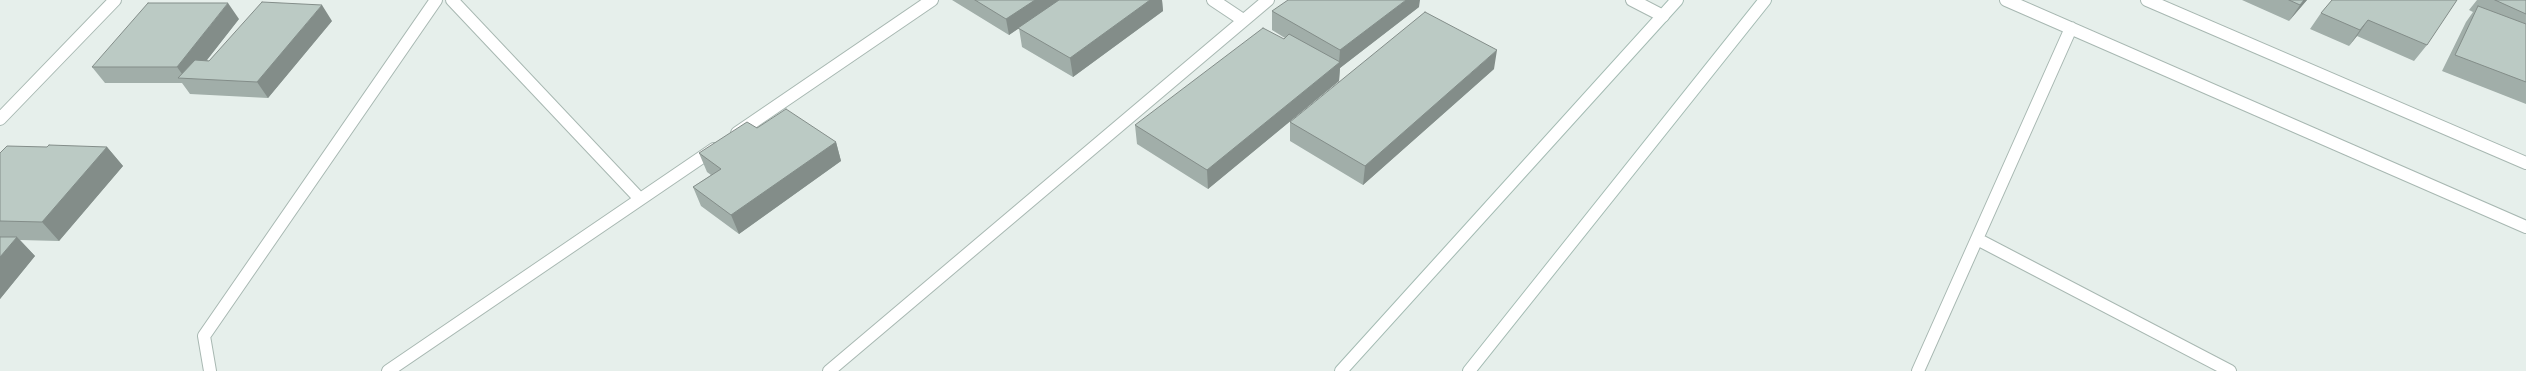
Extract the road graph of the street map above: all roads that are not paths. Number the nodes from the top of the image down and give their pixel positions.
1 (115, 0) edge
2 (436, 0) edge
3 (452, 0) edge
4 (932, 0) edge
5 (1213, 0) edge
6 (1268, 0) edge
7 (1632, 0) edge
8 (1677, 0) edge
9 (1765, 0) edge
10 (2006, 0) edge
11 (2147, 0) edge
12 (1663, 16) junction
13 (1243, 20) junction
14 (2071, 28) junction
15 (0, 119) edge
16 (2526, 163) edge
17 (640, 199) junction
18 (2526, 227) edge
19 (1977, 239) junction
20 (210, 371) edge
21 (388, 371) edge
22 (829, 371) edge
23 (1341, 371) edge
24 (1469, 371) edge
25 (1918, 371) edge
26 (2230, 371) edge

1 - 15 street
2 - 20 street
3 - 17 street
4 - 17 street
5 - 13 street
6 - 13 street
7 - 12 street
8 - 12 street
9 - 24 street
10 - 14 street
11 - 16 street
12 - 23 street
13 - 22 street
14 - 18 street
14 - 19 street
17 - 21 street
19 - 25 street
19 - 26 street

